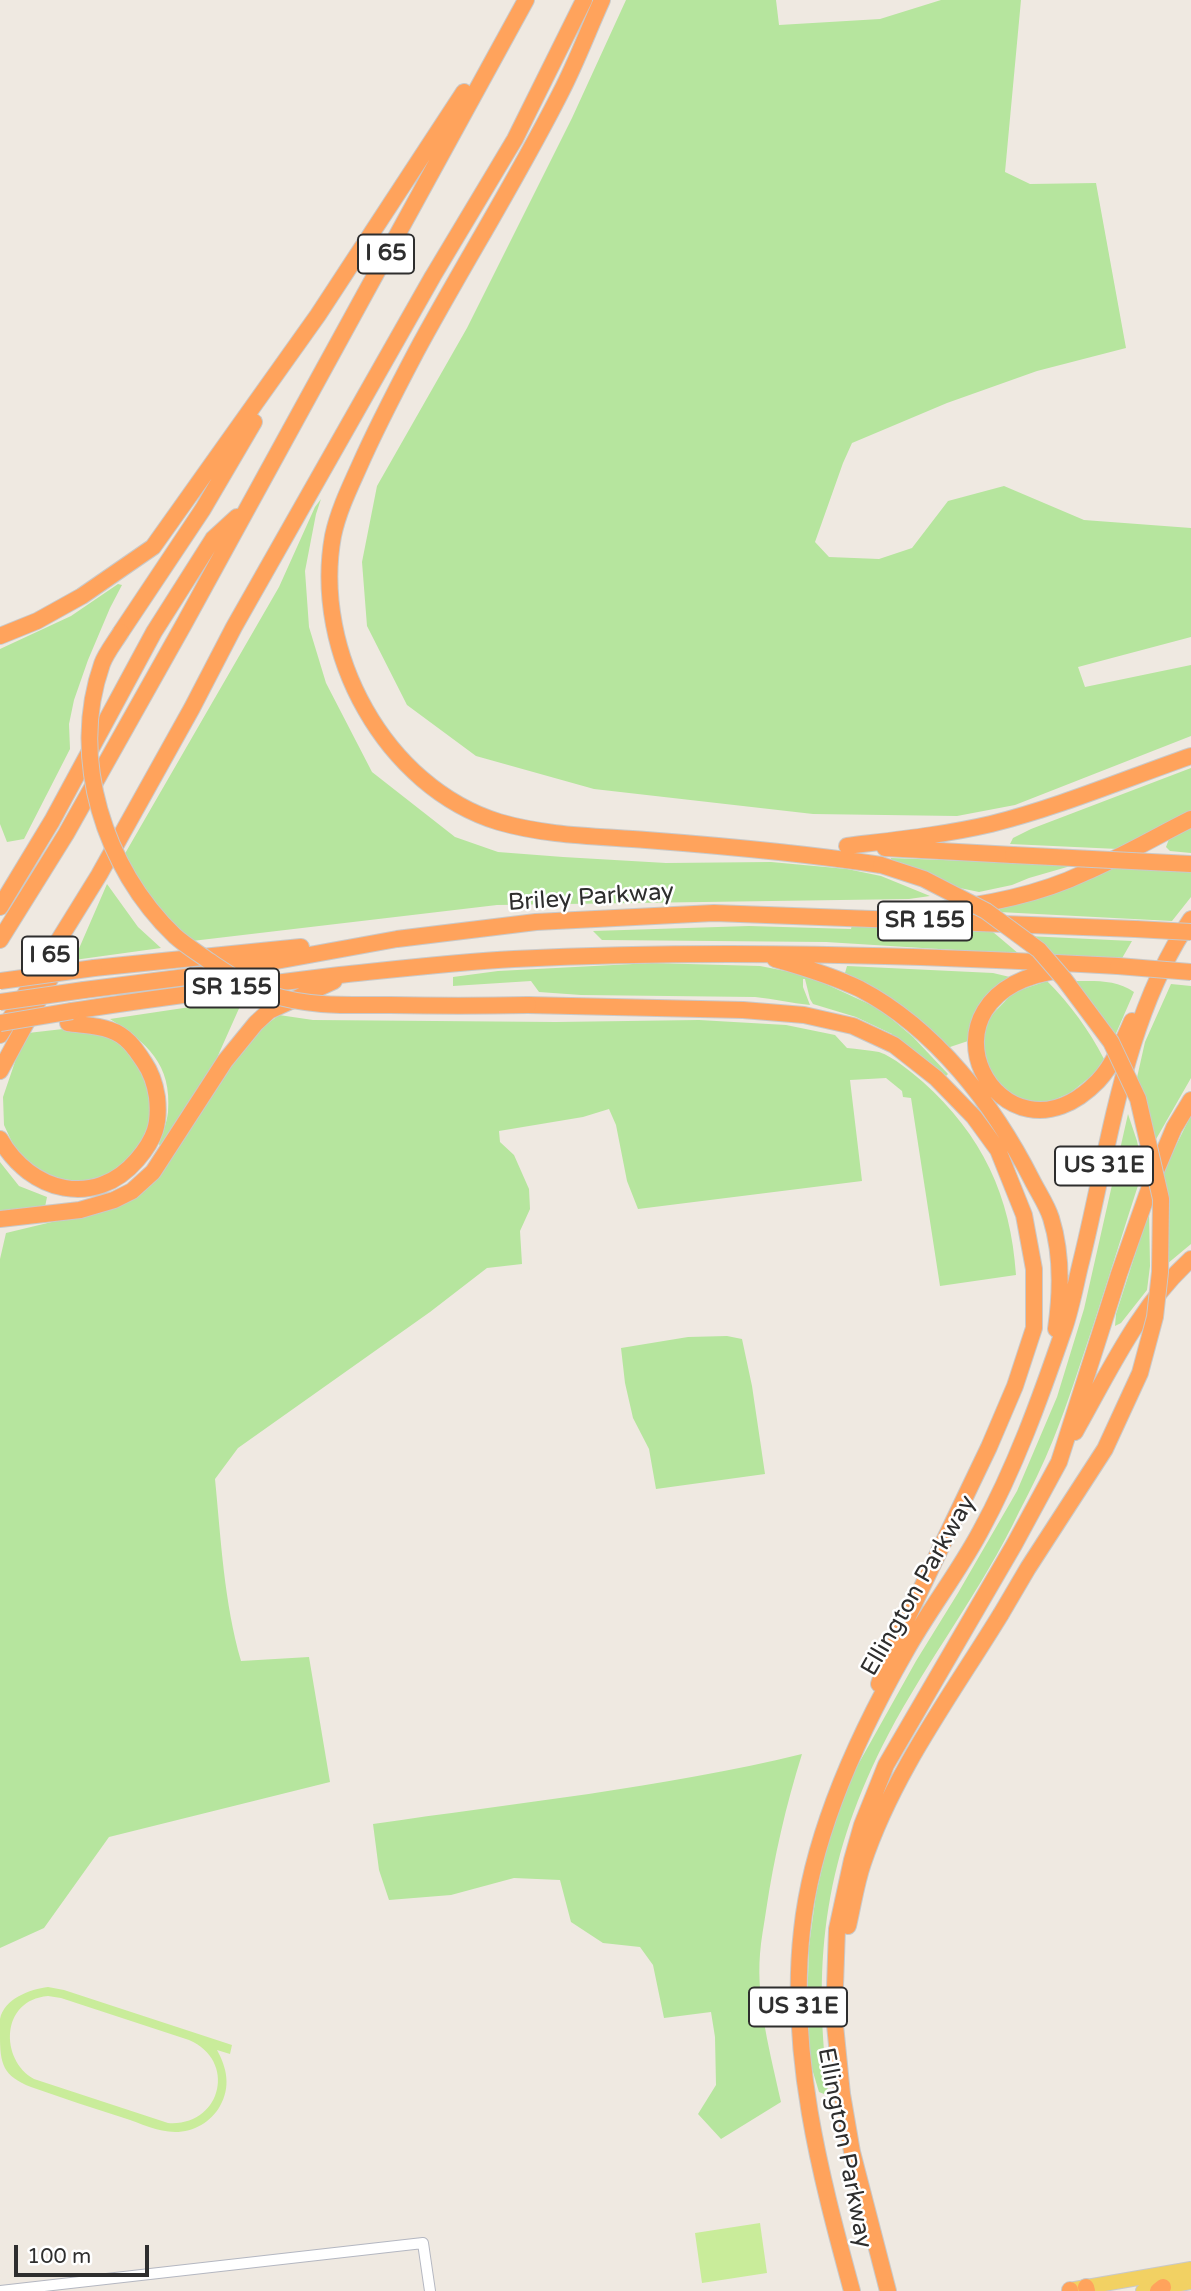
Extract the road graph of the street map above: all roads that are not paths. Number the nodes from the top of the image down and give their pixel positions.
1 (525, 0) edge
2 (584, 0) edge
3 (602, 0) edge
4 (318, 315) junction
5 (246, 508) junction
6 (0, 636) edge
7 (1191, 756) edge
8 (1191, 819) edge
9 (847, 846) junction
10 (754, 850) junction
11 (1191, 864) edge
12 (0, 908) edge
13 (714, 913) junction
14 (1191, 919) edge
15 (1191, 932) edge
16 (397, 939) junction
17 (0, 940) edge
18 (755, 953) junction
19 (1098, 965) junction
20 (1162, 967) junction
21 (393, 970) junction
22 (1191, 972) edge
23 (0, 981) edge
24 (0, 1003) edge
25 (70, 1017) junction
26 (0, 1024) edge
27 (8, 1037) edge
28 (0, 1065) edge
29 (0, 1071) edge
30 (1191, 1100) edge
31 (0, 1139) edge
32 (0, 1219) edge
33 (1191, 1259) edge
34 (1050, 1367) junction
35 (1059, 1462) junction
36 (865, 1727) junction
37 (834, 2015) junction
38 (1191, 2269) edge
39 (1191, 2282) edge
40 (887, 2289) edge
41 (1087, 2289) edge
42 (1161, 2289) edge
43 (0, 2291) edge
44 (430, 2291) edge
45 (852, 2291) edge
46 (1068, 2291) edge
47 (1143, 2291) edge

1 - 4 highway
1 - 5 highway, I 65
2 - 27 highway, I 65
3 - 10 highway
4 - 6 highway
4 - 36 highway, bridge
5 - 12 highway
5 - 17 highway, I 65
7 - 9 highway
8 - 13 highway
9 - 10 highway
9 - 11 highway, bridge
10 - 37 highway, bridge
13 - 15 highway, Briley Parkway / SR 155, bridge
13 - 16 highway, Briley Parkway / SR 155
14 - 20 highway, Ellington Parkway / US 31E
16 - 23 highway, bridge
16 - 24 highway, Briley Parkway / SR 155, bridge
18 - 19 highway, SR 155
18 - 21 highway, SR 155
18 - 34 highway
19 - 20 highway
19 - 22 highway, SR 155, bridge
20 - 34 highway, Ellington Parkway / US 31E
21 - 25 highway, SR 155
21 - 32 highway
25 - 26 highway, bridge
25 - 31 highway
27 - 28 highway
27 - 29 highway
30 - 35 highway, Ellington Parkway
33 - 35 highway, US 31E
34 - 36 highway, Ellington Parkway / US 31E
35 - 37 highway, Ellington Parkway / US 31E
36 - 45 highway, Ellington Parkway / US 31E
37 - 40 highway, Ellington Parkway / US 31E
38 - 41 main road
39 - 42 main road
41 - 46 main road
42 - 47 main road
43 - 44 street

